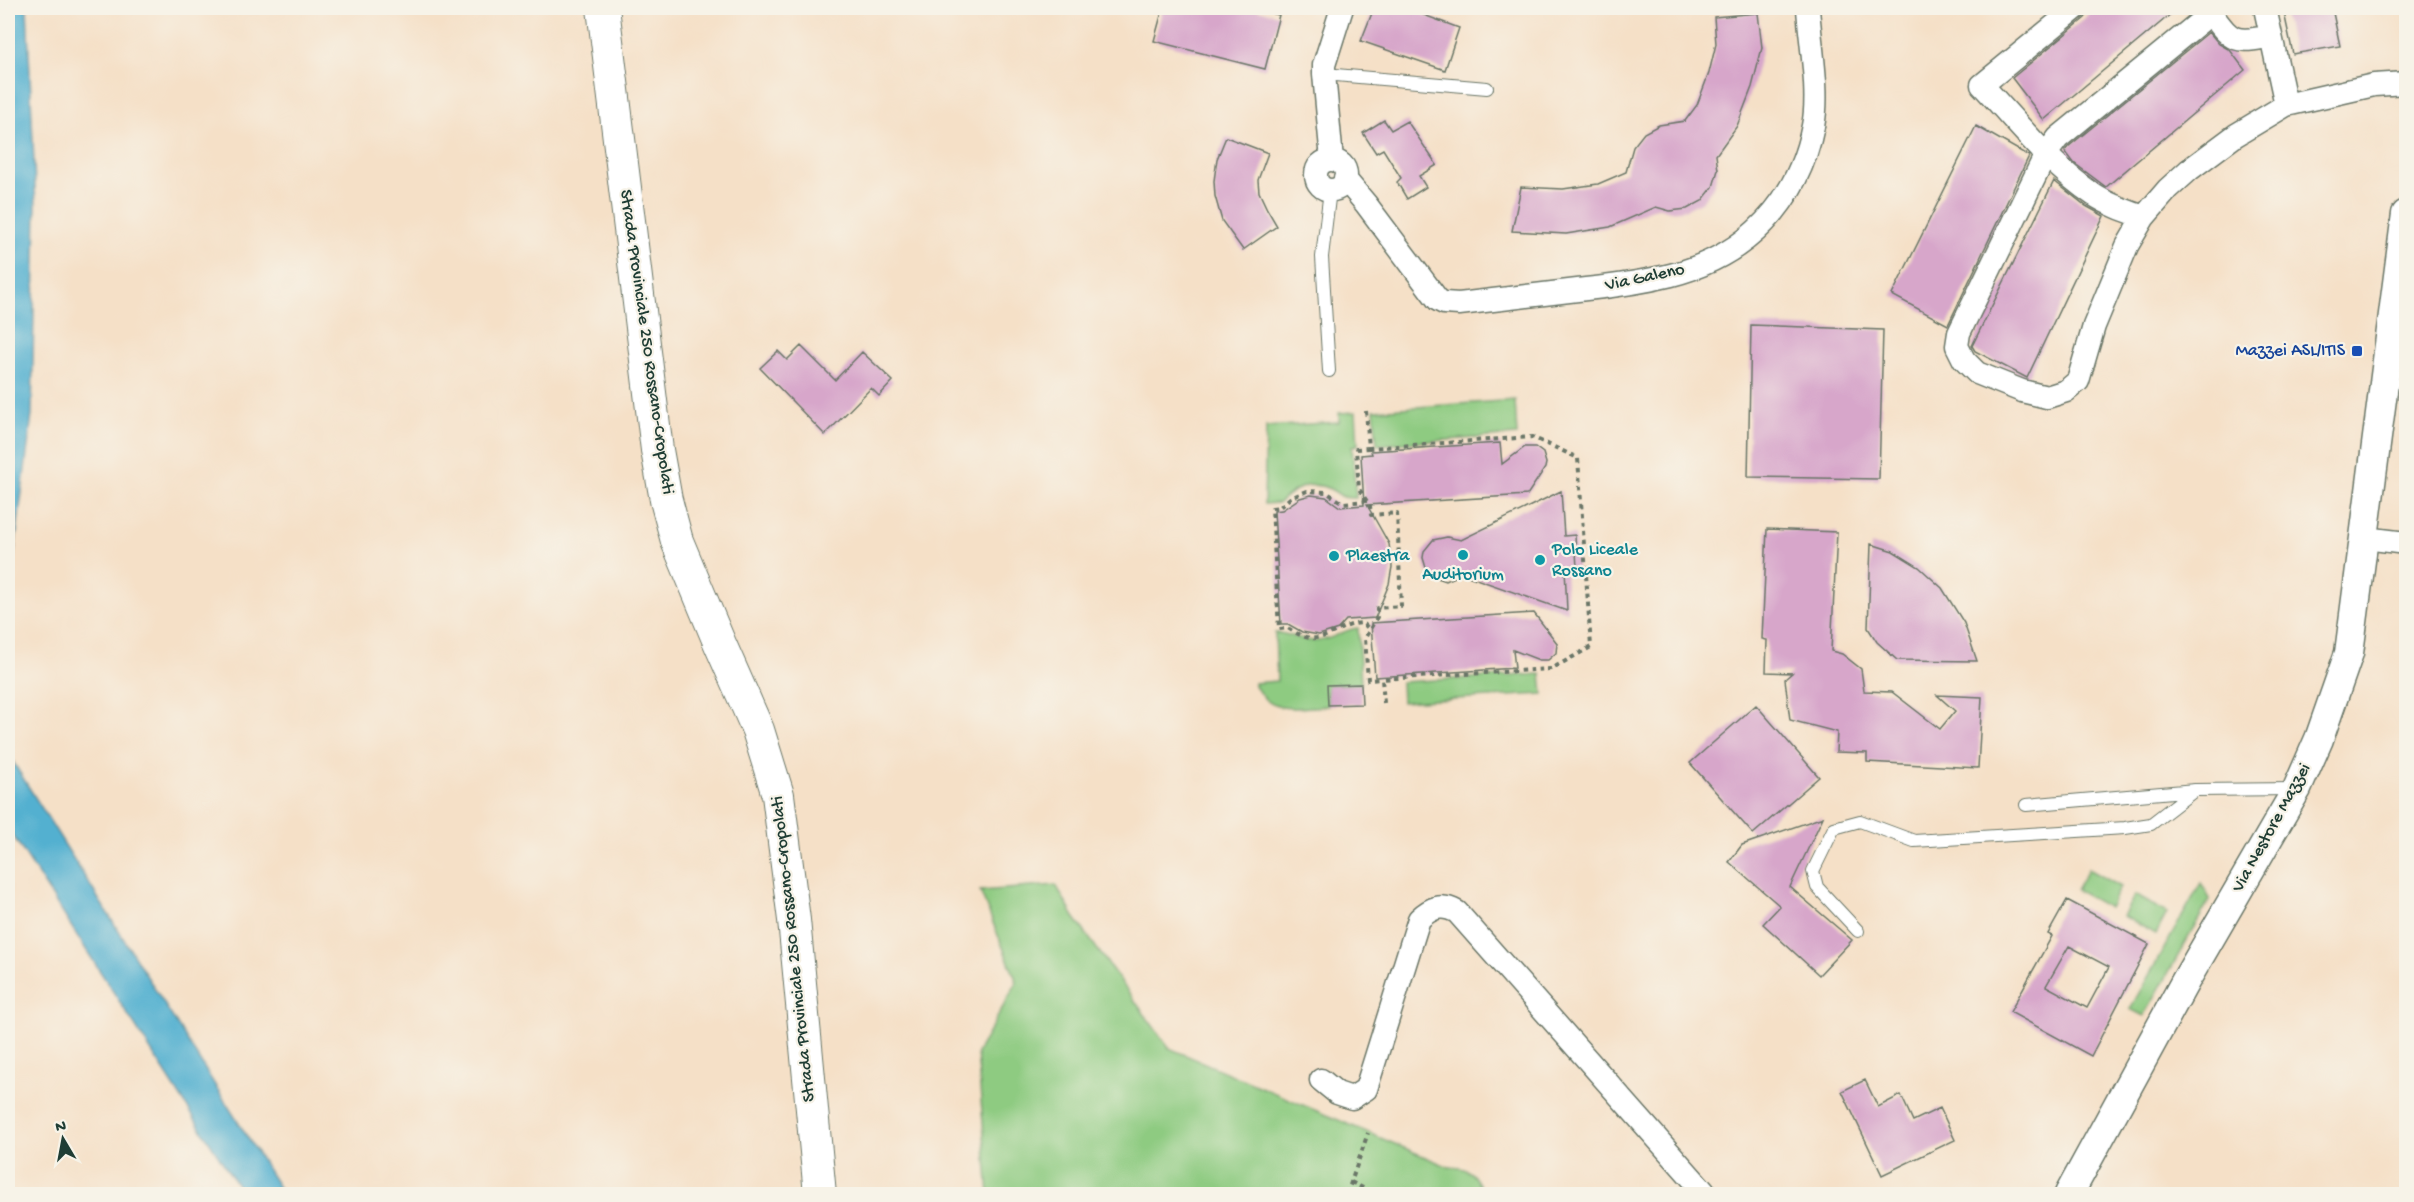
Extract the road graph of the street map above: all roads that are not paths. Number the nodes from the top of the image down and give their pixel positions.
1 (603, 8) edge
2 (1342, 8) edge
3 (1808, 8) edge
4 (2076, 8) edge
5 (2265, 8) edge
6 (2209, 10) edge
7 (2271, 36) junction
8 (1324, 74) junction
9 (2406, 83) edge
10 (1487, 88) dead end
11 (2286, 105) junction
12 (2046, 154) junction
13 (1337, 184) junction
14 (2406, 214) edge
15 (2144, 217) junction
16 (1329, 371) dead end
17 (2365, 538) junction
18 (2406, 543) edge
19 (2297, 789) junction
20 (2195, 790) junction
21 (2026, 805) dead end
22 (1858, 931) dead end
23 (1321, 1080) dead end
24 (820, 1194) edge
25 (1706, 1194) edge
26 (2069, 1194) edge

1 - 24 main road, Strada Provinciale 250 Rossano-Cropolati
2 - 8 street
3 - 13 street, Via Galeno
4 - 12 street
5 - 7 street
6 - 7 street
6 - 12 street
7 - 11 street
8 - 10 lane
8 - 13 street
9 - 11 street
11 - 15 street
12 - 15 street
12 - 15 street
13 - 16 lane
14 - 17 street, Via Nestore Mazzei
17 - 18 street
17 - 19 street, Via Nestore Mazzei
19 - 20 lane
19 - 26 street, Via Nestore Mazzei
20 - 21 lane
20 - 22 lane
23 - 25 street

